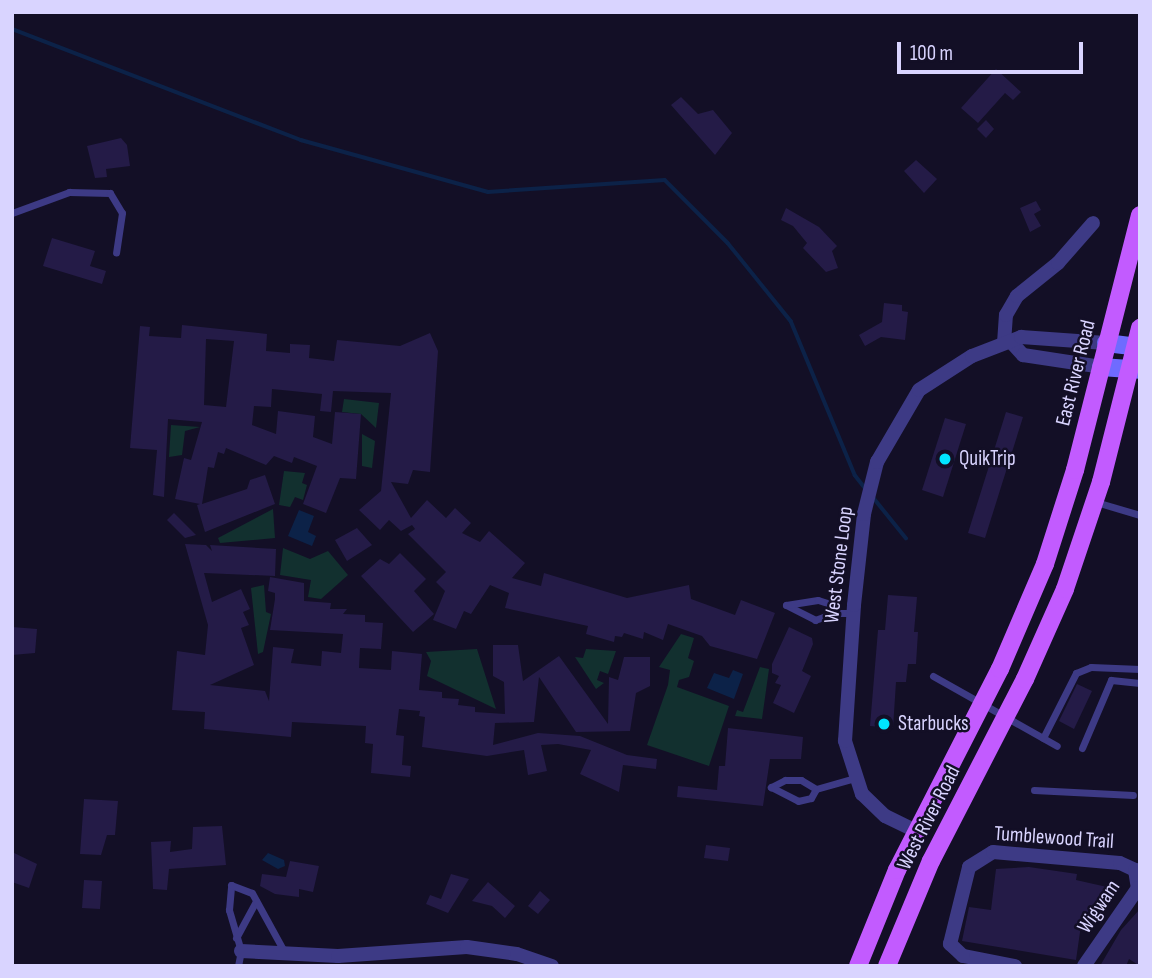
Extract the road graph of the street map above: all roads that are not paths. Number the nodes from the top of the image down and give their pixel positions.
1 (12, 213) edge
2 (1140, 215) edge
3 (1093, 223) dead end
4 (116, 253) dead end
5 (1140, 328) edge
6 (1106, 343) junction
7 (1008, 344) junction
8 (1137, 347) edge
9 (1101, 367) junction
10 (1135, 369) edge
11 (1095, 502) junction
12 (1140, 515) edge
13 (1053, 541) joint
14 (834, 613) junction
15 (853, 613) junction
16 (1140, 669) edge
17 (933, 676) dead end
18 (1140, 683) edge
19 (983, 703) junction
20 (1006, 716) junction
21 (1043, 738) junction
22 (1057, 746) dead end
23 (1082, 748) dead end
24 (855, 778) junction
25 (816, 789) junction
26 (1034, 790) dead end
27 (1133, 795) dead end
28 (916, 831) junction
29 (1135, 870) joint
30 (256, 901) junction
31 (238, 952) edge
32 (285, 953) junction
33 (552, 966) edge
34 (858, 966) edge
35 (887, 966) edge
36 (1015, 966) edge
37 (1084, 966) edge

1 - 4 lane
2 - 6 main road, East River Road
3 - 7 street
5 - 8 main road
6 - 7 street, West Stone Loop
6 - 8 main road
6 - 9 main road, East River Road
7 - 9 street
7 - 15 street, West Stone Loop
8 - 10 main road
9 - 10 main road
9 - 13 main road, East River Road
10 - 11 main road
11 - 12 lane
11 - 20 main road, West River Road
13 - 19 main road, West River Road
14 - 14 lane
14 - 15 lane
15 - 24 street, West Stone Loop
16 - 21 lane
17 - 19 lane
18 - 23 lane
19 - 20 lane
19 - 28 main road, West River Road
20 - 21 lane
20 - 35 main road, West River Road
21 - 22 lane
24 - 25 lane
24 - 28 street, West Stone Loop
25 - 25 lane
26 - 27 lane
28 - 34 main road, West River Road
29 - 36 street, Tumblewood Trail
29 - 37 street, Wigwam
30 - 31 lane
30 - 31 lane
30 - 32 lane
31 - 32 street
32 - 33 street

